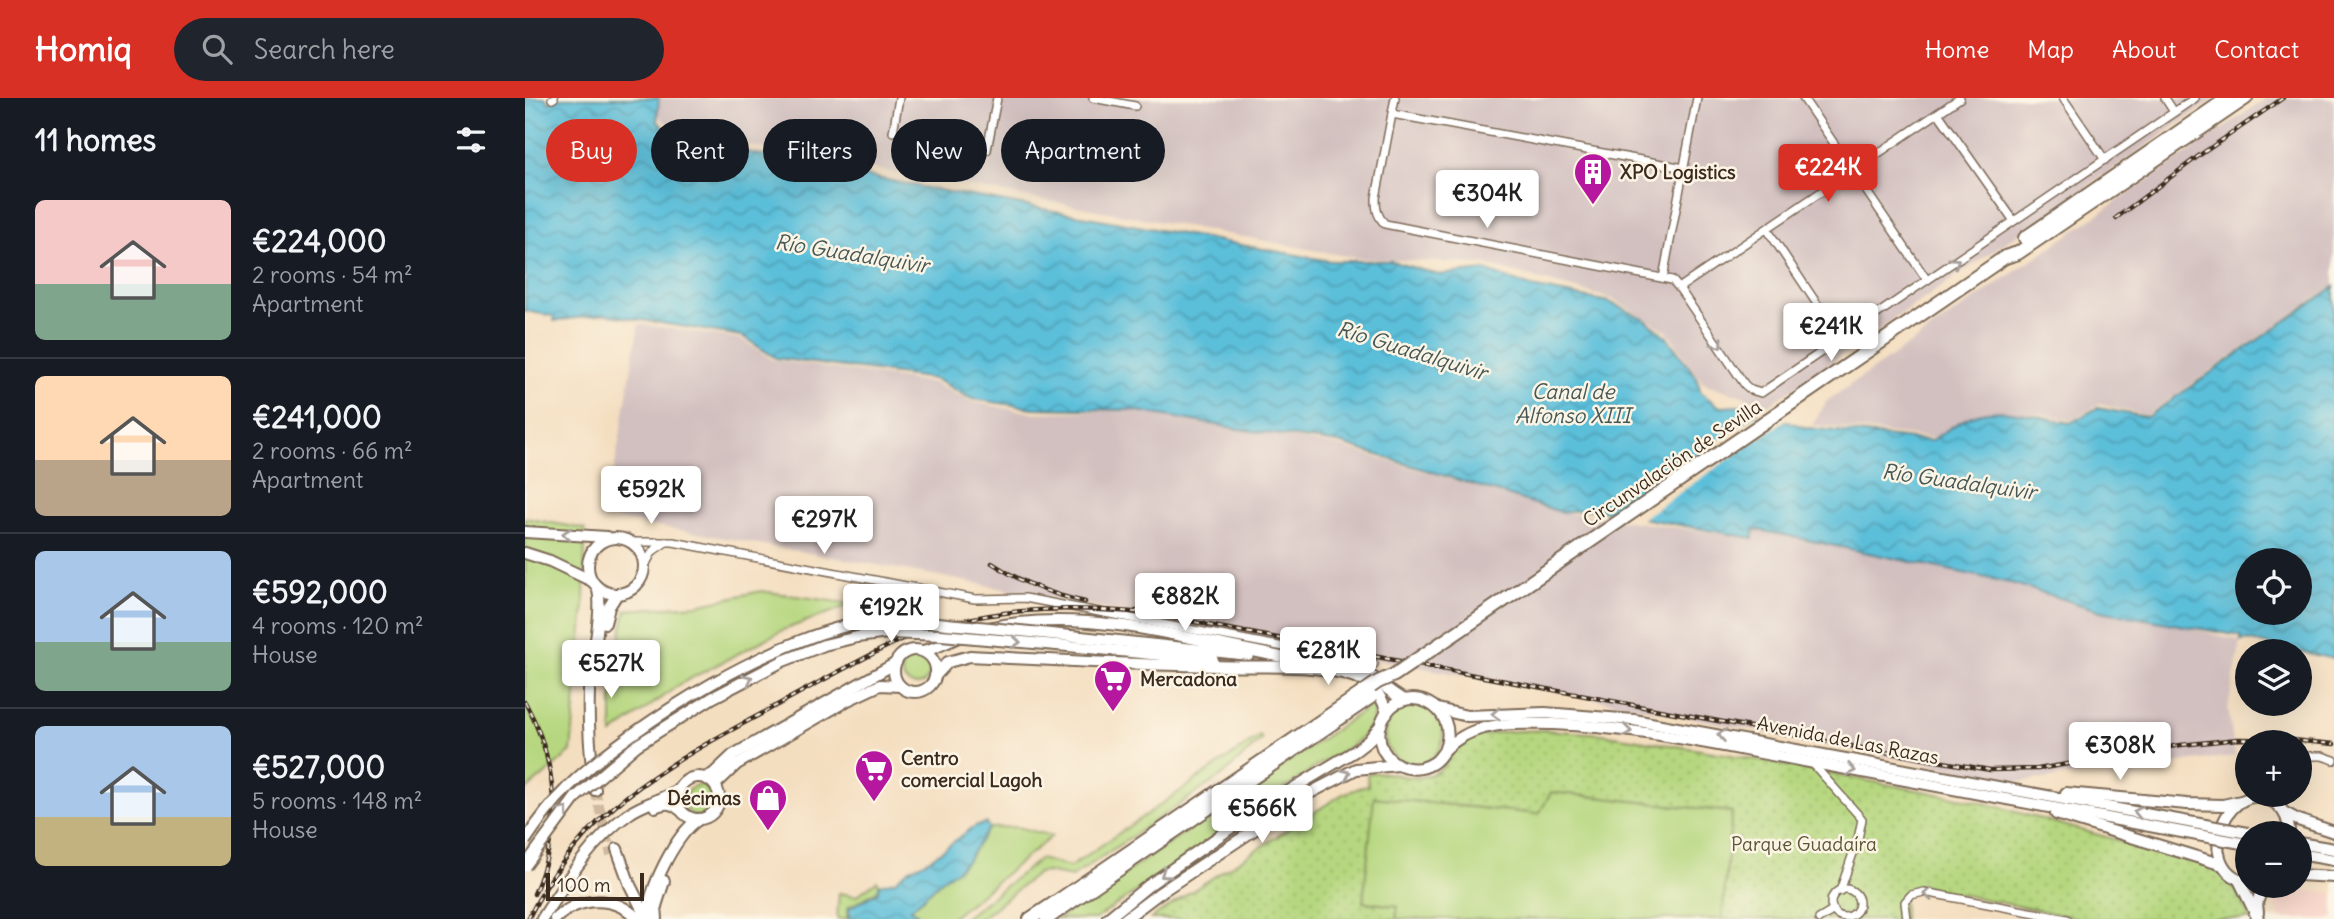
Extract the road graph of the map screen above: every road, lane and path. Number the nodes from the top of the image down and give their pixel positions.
1 (899, 98) edge
2 (997, 98) edge
3 (1093, 98) edge
4 (1395, 98) edge
5 (1697, 98) edge
6 (1803, 98) edge
7 (1961, 98) edge
8 (2063, 98) edge
9 (2165, 98) edge
10 (2195, 98) edge
11 (2228, 98) edge
12 (2246, 98) edge
13 (1135, 106) dead end
14 (2174, 112) junction
15 (1938, 113) junction
16 (1392, 114) junction
17 (895, 119) edge
18 (987, 150) dead end
19 (2105, 160) junction
20 (1684, 168) junction
21 (1852, 170) junction
22 (2014, 221) junction
23 (1767, 229) junction
24 (2005, 257) junction
25 (1663, 278) junction
26 (1927, 281) junction
27 (1679, 288) junction
28 (1841, 340) junction
29 (525, 532) edge
30 (609, 538) junction
31 (668, 541) junction
32 (632, 542) junction
33 (525, 554) edge
34 (644, 567) junction
35 (595, 584) junction
36 (617, 594) junction
37 (1080, 642) junction
38 (922, 651) junction
39 (896, 663) junction
40 (1290, 663) junction
41 (1374, 664) dead end
42 (935, 676) junction
43 (900, 686) junction
44 (1405, 700) junction
45 (1438, 709) junction
46 (1387, 713) junction
47 (1381, 725) junction
48 (1444, 751) junction
49 (2312, 756) edge
50 (2334, 760) edge
51 (1812, 763) junction
52 (1398, 765) junction
53 (705, 778) junction
54 (715, 785) junction
55 (678, 789) junction
56 (2000, 792) junction
57 (2235, 802) edge
58 (2236, 807) edge
59 (2277, 807) edge
60 (2282, 807) edge
61 (679, 808) junction
62 (2284, 812) junction
63 (698, 820) junction
64 (2286, 821) edge
65 (2204, 830) junction
66 (684, 831) junction
67 (2235, 832) edge
68 (2334, 832) edge
69 (2235, 840) edge
70 (525, 841) edge
71 (2312, 849) edge
72 (2334, 849) edge
73 (2312, 852) edge
74 (2334, 860) edge
75 (2223, 865) junction
76 (525, 866) edge
77 (2235, 875) edge
78 (2312, 876) edge
79 (2334, 877) edge
80 (1840, 891) junction
81 (2250, 898) edge
82 (2258, 898) edge
83 (1834, 910) junction
84 (1053, 911) edge
85 (542, 919) edge
86 (549, 919) edge
87 (555, 919) edge
88 (639, 919) edge
89 (648, 919) edge
90 (657, 919) edge
91 (1030, 919) edge
92 (1107, 919) edge
93 (1125, 919) edge
94 (1819, 919) edge
95 (1907, 919) edge
96 (2067, 919) edge
97 (2258, 919) edge

1 - 17 street
2 - 18 street
3 - 13 street
4 - 16 street
5 - 20 street
6 - 21 street
7 - 15 street
8 - 19 street
9 - 14 street
10 - 14 street
11 - 24 highway, Circunvalación de Sevilla
12 - 24 highway, Circunvalación de Sevilla
14 - 19 street
15 - 21 street
15 - 22 street
16 - 20 street
16 - 25 street
19 - 22 street
20 - 25 street
21 - 23 street
21 - 26 street
26 -> 22 street
23 - 27 street
23 - 28 street
24 - 84 highway, Circunvalación de Sevilla, bridge
25 - 27 street
26 - 28 street
27 -> 28 street
30 -> 29 main road
30 - 32 main road
30 - 35 main road
31 - 32 street
31 - 34 street
31 - 41 street
32 - 34 main road
33 - 35 main road
34 - 36 main road
35 - 36 main road
35 - 36 main road
37 - 40 main road
37 - 70 main road, bridge
76 -> 37 main road, bridge
38 - 39 main road
38 - 40 main road
38 - 42 main road
39 - 43 main road
39 - 53 main road
40 - 42 main road
40 - 44 main road
40 - 46 main road
42 - 43 main road
43 - 54 main road
44 - 45 main road
44 - 46 main road
45 - 48 main road
56 -> 45 main road, Avenida de Las Razas
46 - 47 main road
47 - 52 main road
47 -> 92 main road
48 -> 51 main road, Avenida de Las Razas
48 - 52 main road
49 - 50 street
51 -> 56 main road, Avenida de Las Razas
51 - 80 street
93 -> 52 main road
53 - 54 main road
53 - 55 main road
54 - 63 main road
55 - 61 main road
55 - 85 main road
56 - 57 main road
56 - 65 main road, Avenida de Las Razas
56 - 75 main road
58 - 75 main road
59 - 62 main road
60 - 62 street
61 - 63 main road
61 - 86 main road
62 - 64 main road
62 - 68 main road
63 - 66 main road
65 - 67 main road, Avenida de Las Razas, bridge
65 - 69 main road, Avenida de Las Razas, bridge
66 - 89 main road
66 - 90 main road
71 - 72 main road
73 - 74 main road
75 - 77 main road
78 - 79 main road
80 - 83 street
80 - 83 street
81 - 97 main road
82 - 97 main road
83 - 94 street
84 - 91 highway, Circunvalación de Sevilla
87 - 88 main road
88 - 89 main road
96 -> 95 street

